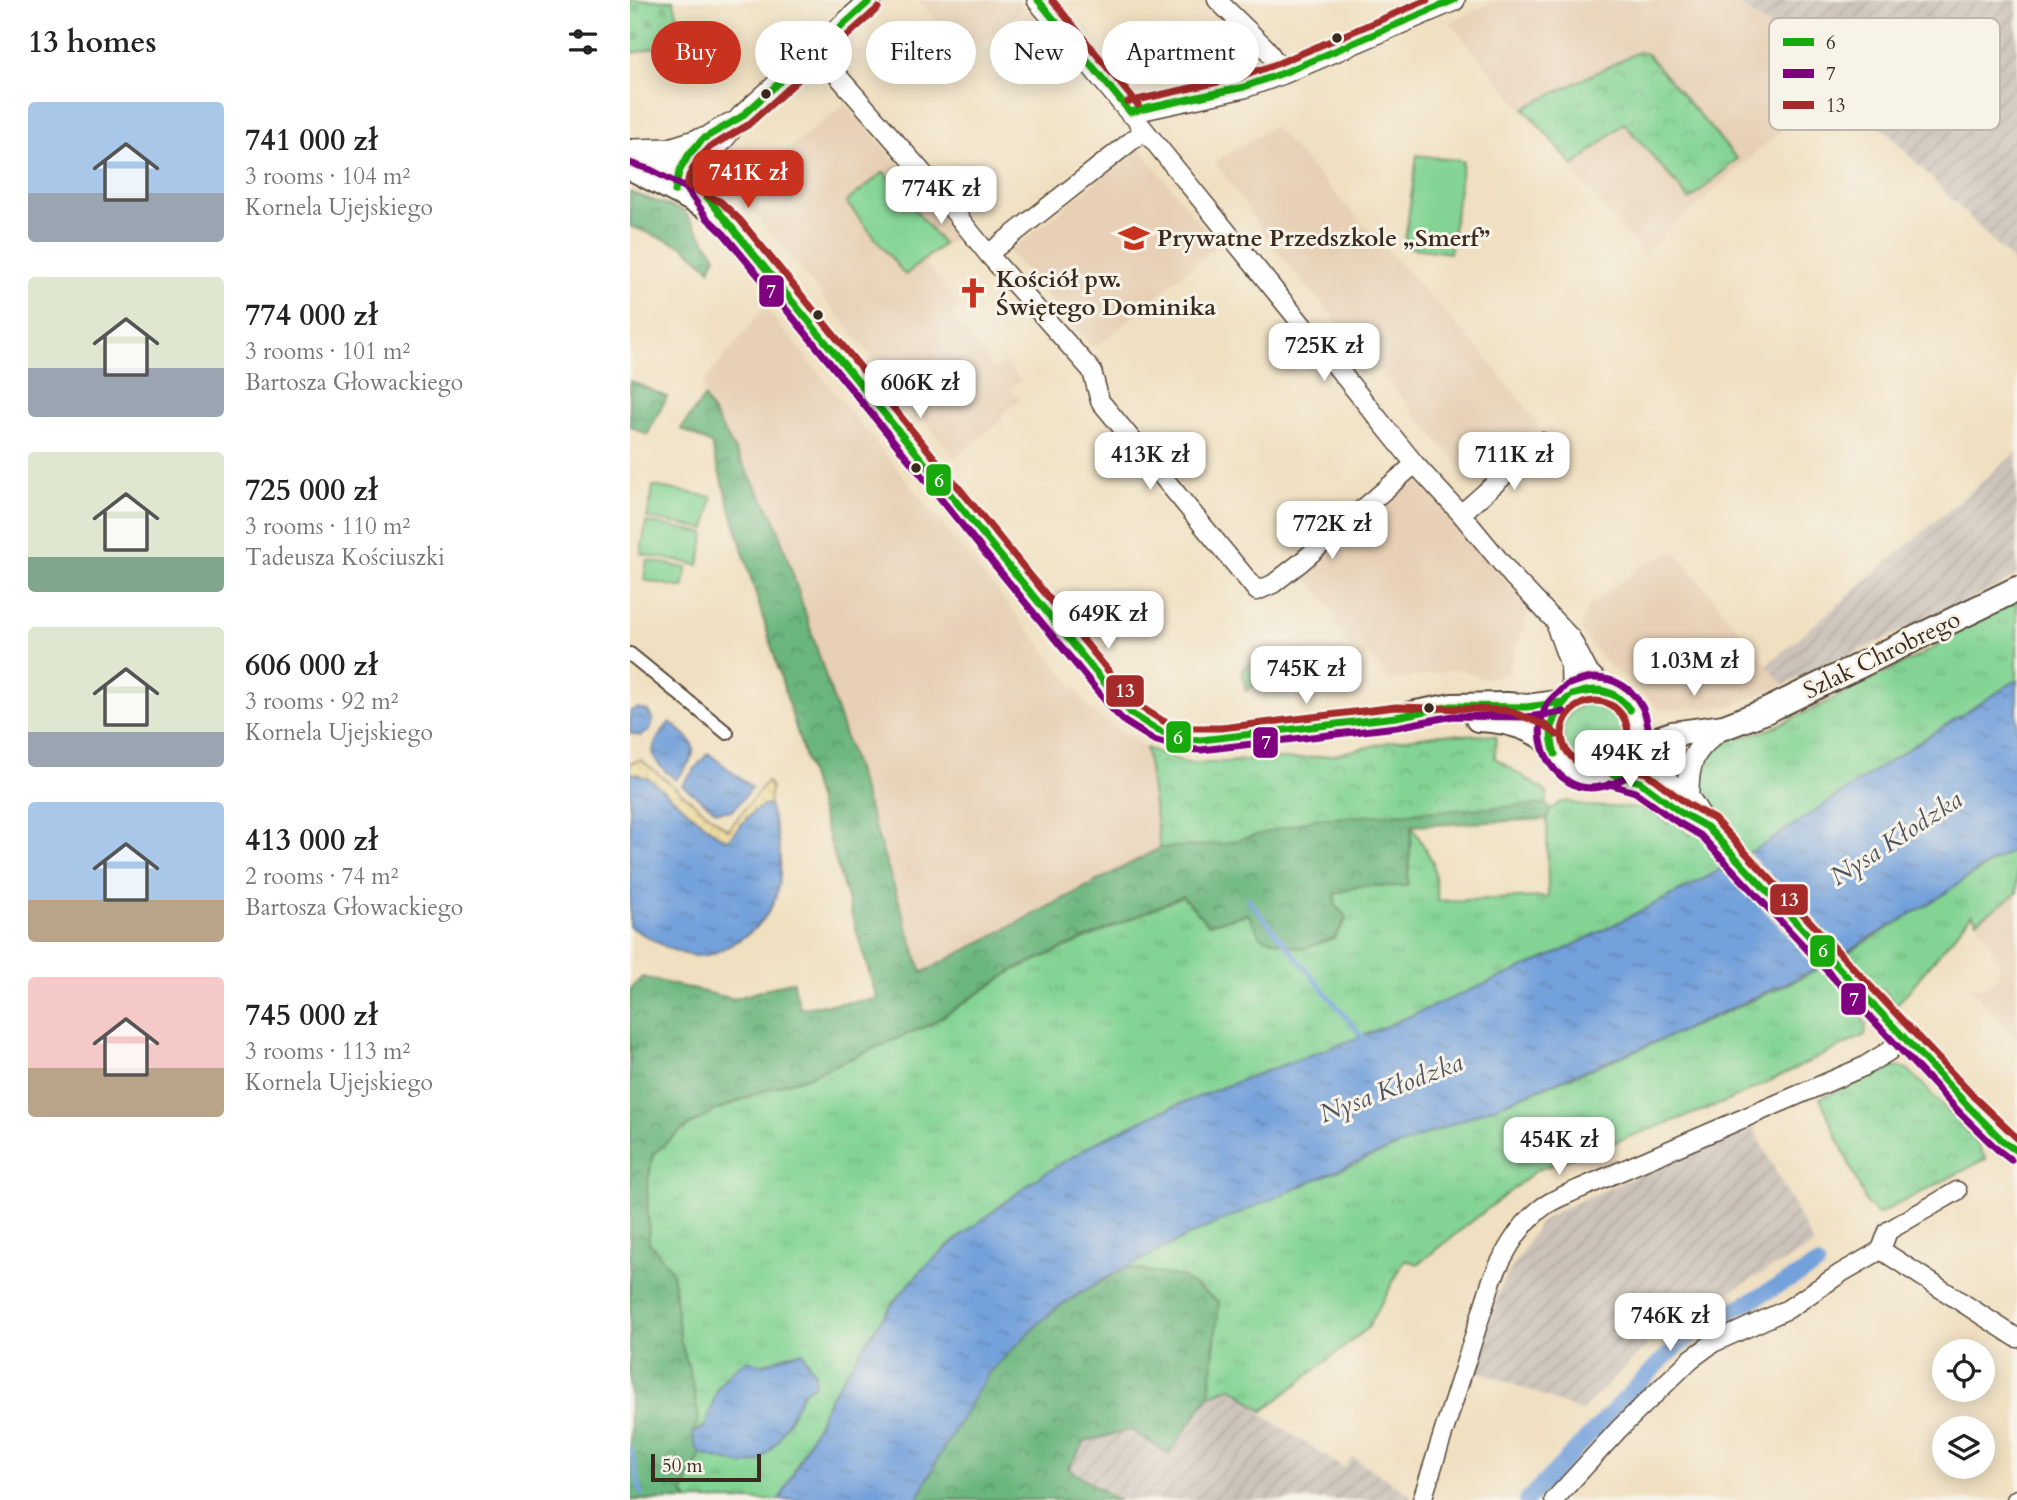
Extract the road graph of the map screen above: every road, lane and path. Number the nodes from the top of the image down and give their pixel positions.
1 (872, 0) edge
2 (1038, 0) edge
3 (1217, 0) edge
4 (1454, 0) edge
5 (849, 21) edge
6 (1283, 73) junction
7 (778, 84) edge
8 (845, 84) edge
9 (1130, 112) junction
10 (741, 117) junction
11 (1144, 131) junction
12 (703, 139) junction
13 (630, 151) edge
14 (630, 167) edge
15 (683, 181) junction
16 (988, 254) junction
17 (1542, 442) dead end
18 (1415, 464) junction
19 (1461, 514) junction
20 (2017, 589) edge
21 (1555, 623) junction
22 (630, 654) edge
23 (1608, 691) junction
24 (1567, 698) junction
25 (1633, 711) junction
26 (1396, 717) junction
27 (1735, 723) junction
28 (727, 733) dead end
29 (1550, 743) junction
30 (1636, 749) junction
31 (1612, 774) junction
32 (1696, 814) junction
33 (1902, 1036) junction
34 (2017, 1151) edge
35 (1957, 1191) dead end
36 (1881, 1250) junction
37 (2017, 1338) edge
38 (1422, 1500) edge
39 (1555, 1500) edge

1 - 5 street
2 - 9 street
3 - 6 street
4 - 6 street
6 - 9 street
7 - 10 street
8 - 16 street
9 - 11 street
10 - 12 street
10 - 15 street
11 - 16 street
11 - 18 street
12 - 13 street
12 - 15 street
13 - 15 main road
14 - 15 main road
15 - 26 main road
16 - 18 street
17 - 19 street
18 - 19 street
19 - 21 street
20 - 27 main road, Szlak Chrobrego
21 - 23 street
21 - 24 street
22 - 28 street
23 - 24 main road
23 - 25 main road
24 - 26 main road
24 - 29 main road
25 - 27 main road, Szlak Chrobrego
25 - 30 main road
26 - 29 main road
27 - 30 main road, Szlak Chrobrego
27 - 32 street
29 - 31 main road
30 - 31 main road
30 - 32 street
31 - 32 street
32 - 33 street
33 - 34 street
33 - 38 street
35 - 36 street
36 - 37 street
36 - 39 street

